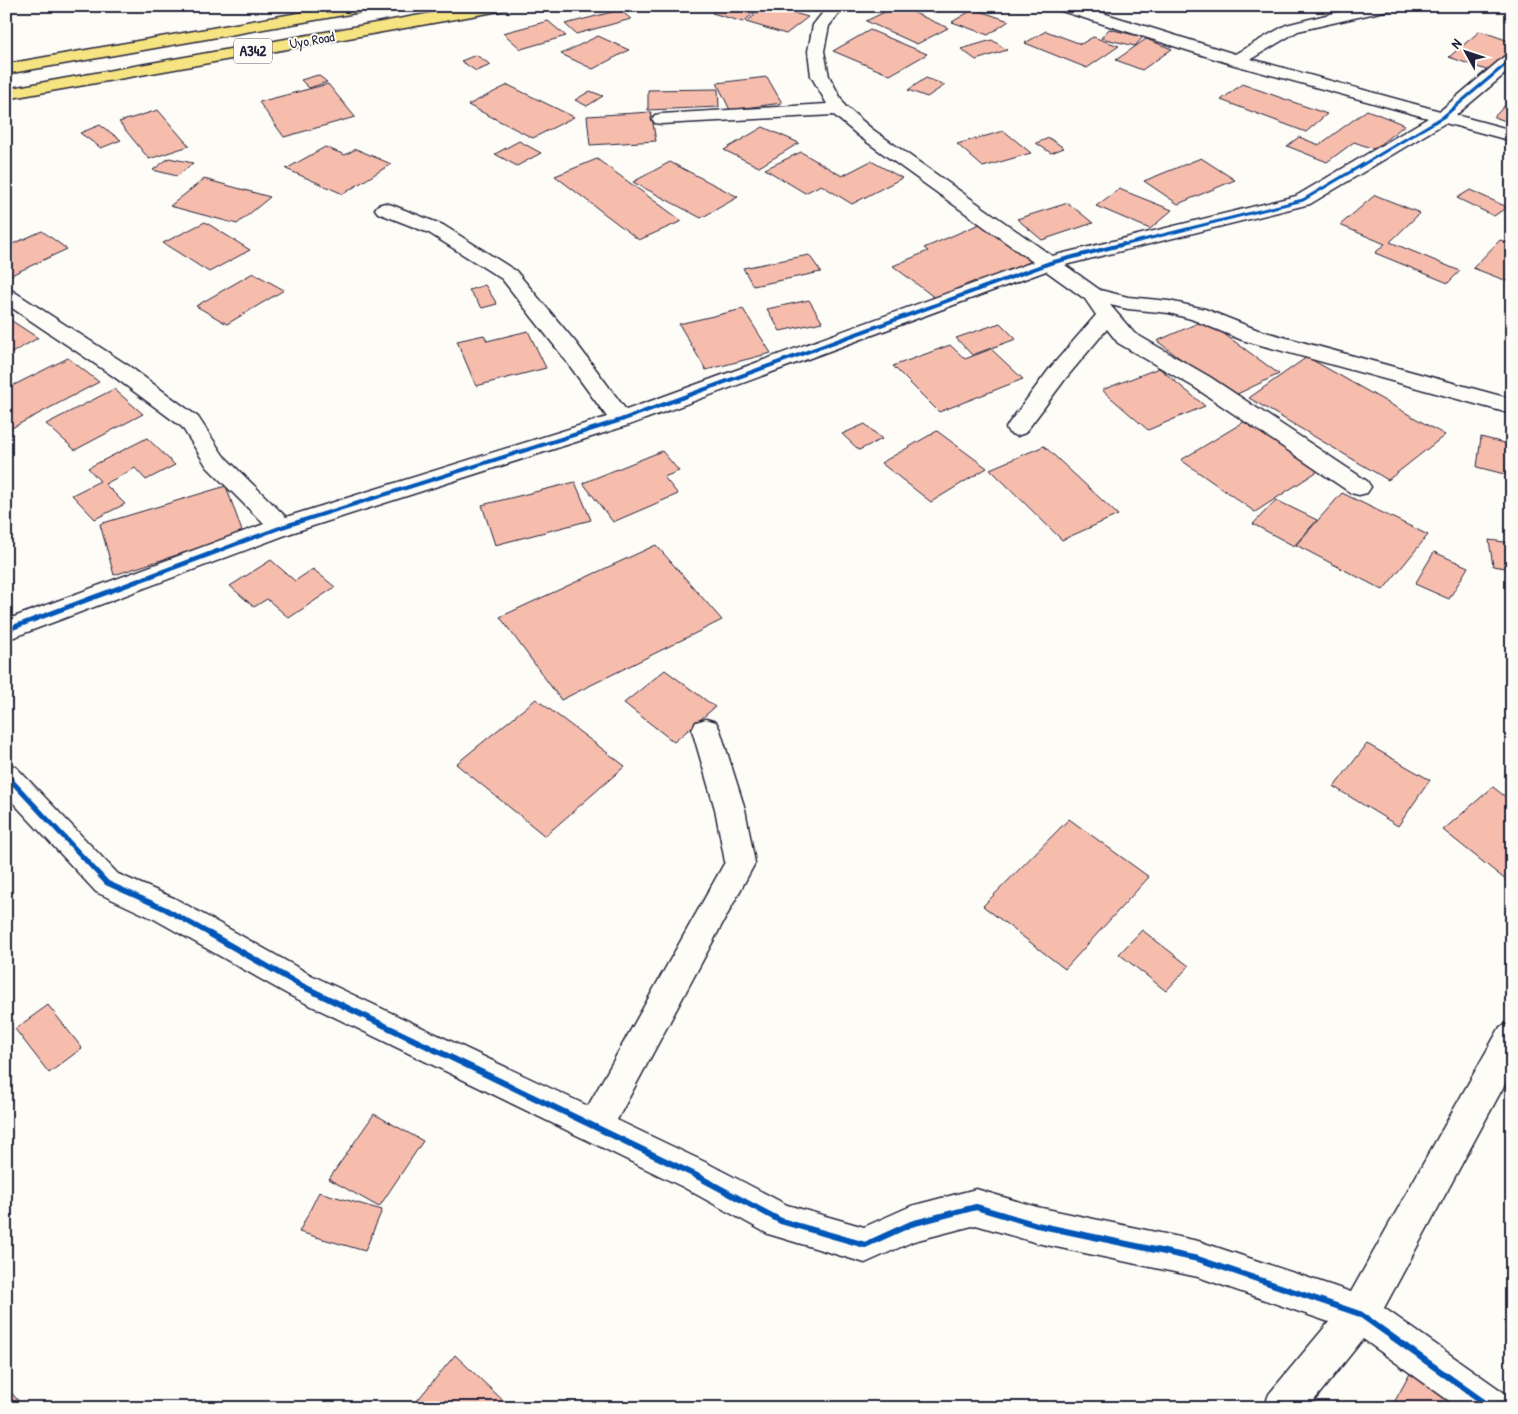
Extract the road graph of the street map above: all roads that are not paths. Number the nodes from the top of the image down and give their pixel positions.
1 (367, 6) edge
2 (500, 6) edge
3 (837, 6) edge
4 (1061, 6) edge
5 (1387, 6) edge
6 (1512, 59) edge
7 (1237, 60) junction
8 (6, 69) edge
9 (6, 94) edge
10 (838, 109) junction
11 (1444, 117) junction
12 (661, 118) dead end
13 (1512, 136) edge
14 (385, 209) dead end
15 (1050, 263) junction
16 (6, 295) edge
17 (1093, 295) junction
18 (1107, 316) junction
19 (1512, 407) edge
20 (621, 420) junction
21 (1017, 428) dead end
22 (1360, 487) dead end
23 (282, 527) junction
24 (6, 630) edge
25 (706, 730) dead end
26 (6, 775) edge
27 (1512, 1038) edge
28 (595, 1126) junction
29 (1360, 1314) junction
30 (1282, 1408) edge
31 (1492, 1408) edge

1 - 8 highway, Uyo Road / A342
2 - 9 highway, Uyo Road / A342
3 - 10 street
4 - 7 street
5 - 7 street
6 - 11 street
7 - 11 street
10 - 12 street
10 - 15 street
11 - 13 street
11 - 15 street
14 - 20 street
15 - 17 street
15 - 20 street
16 - 23 street
17 - 18 street
17 - 19 street
18 - 21 street
18 - 22 street
20 - 23 street
23 - 24 street
25 - 28 street
26 - 28 street
27 - 29 street
28 - 29 street
29 - 30 street
29 - 31 street

